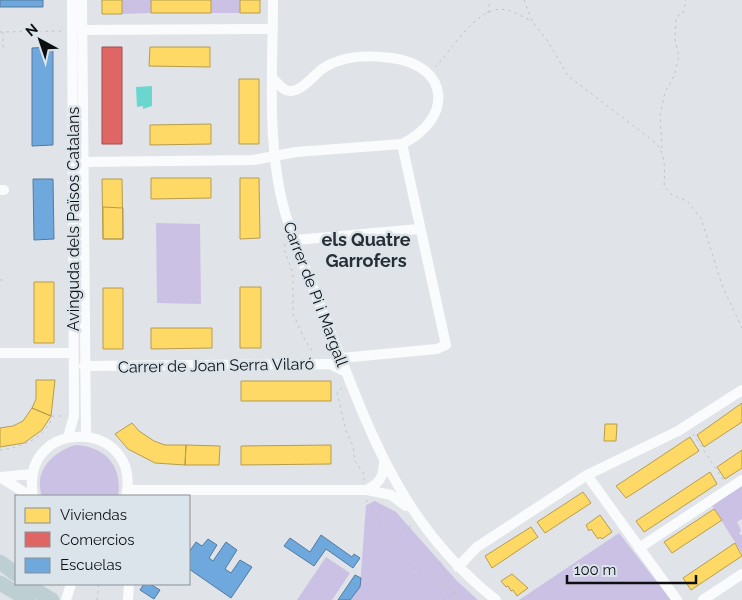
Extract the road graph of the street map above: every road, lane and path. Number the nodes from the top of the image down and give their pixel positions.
1 (72, 0) edge
2 (82, 0) edge
3 (273, 0) edge
4 (490, 0) edge
5 (524, 0) edge
6 (686, 0) edge
7 (488, 14) junction
8 (532, 21) junction
9 (273, 29) junction
10 (77, 31) junction
11 (0, 32) edge
12 (3, 32) junction
13 (3, 49) dead end
14 (427, 73) junction
15 (273, 79) junction
16 (402, 144) junction
17 (662, 151) junction
18 (274, 157) junction
19 (83, 162) junction
20 (419, 229) junction
21 (290, 242) junction
22 (0, 280) edge
23 (4, 280) dead end
24 (742, 328) edge
25 (73, 352) junction
26 (0, 353) edge
27 (314, 353) dead end
28 (341, 358) junction
29 (84, 366) junction
30 (346, 372) junction
31 (342, 388) dead end
32 (742, 390) edge
33 (74, 416) junction
34 (687, 425) junction
35 (86, 436) junction
36 (68, 437) junction
37 (0, 450) edge
38 (32, 474) junction
39 (587, 475) junction
40 (0, 477) edge
41 (742, 480) edge
42 (387, 486) junction
43 (729, 489) junction
44 (365, 490) junction
45 (127, 493) edge
46 (30, 495) edge
47 (32, 495) edge
48 (411, 526) dead end
49 (390, 544) junction
50 (639, 548) junction
51 (0, 562) edge
52 (440, 562) dead end
53 (458, 567) junction
54 (0, 569) edge
55 (15, 573) edge
56 (742, 574) edge
57 (15, 577) edge
58 (0, 583) edge
59 (71, 585) edge
60 (96, 585) edge
61 (98, 585) edge
62 (129, 585) edge
63 (97, 588) junction
64 (29, 589) edge
65 (455, 593) junction
66 (446, 599) edge
67 (52, 600) edge
68 (66, 600) edge
69 (97, 600) edge
70 (128, 600) edge
71 (443, 600) edge
72 (460, 600) edge
73 (496, 600) edge
74 (677, 600) edge
75 (703, 600) edge

1 - 10 street, Avinguda dels Països Catalans
2 - 10 street, Avinguda dels Països Catalans
3 - 9 street, Carrer de Pi i Margall
4 - 7 path
5 - 8 path
6 - 17 path
7 - 8 path
7 - 14 path
8 - 17 path
9 - 10 street
9 - 15 street, Carrer de Pi i Margall
10 - 12 path
10 - 19 street, Avinguda dels Països Catalans
10 - 25 street, Avinguda dels Països Catalans
11 - 12 path
12 - 13 path
14 - 15 street
14 - 16 street
15 - 18 street, Carrer de Pi i Margall
16 - 18 street
16 - 20 street
17 - 24 path
18 - 19 street
18 - 21 street, Carrer de Pi i Margall
19 - 29 street, Avinguda dels Països Catalans
20 - 21 street
20 - 28 street
21 - 27 path
21 - 28 street, Carrer de Pi i Margall
22 - 23 path
25 - 26 street
25 - 33 street, Avinguda dels Països Catalans
28 - 30 street, Carrer de Pi i Margall
29 - 30 street, Carrer de Joan Serra Vilaró
29 - 35 street, Avinguda dels Països Catalans
30 - 42 street, Carrer de Pi i Margall
31 - 44 path
32 - 34 street
33 - 36 street, Avinguda dels Països Catalans
33 - 37 path
34 - 39 street
34 - 43 path
35 - 36 street
35 - 45 street
36 - 38 street
38 - 40 street
38 - 47 street
39 - 50 street
39 - 53 street
40 - 46 street
41 - 43 street
42 - 44 street
42 - 53 street
43 - 50 street
44 - 45 street
44 - 49 path
48 - 49 path
49 - 65 path
50 - 74 street
51 - 55 highway
52 - 65 path
53 - 73 street
54 - 57 highway
56 - 75 street
58 - 64 highway
59 - 68 street
60 - 63 path
61 - 63 path
62 - 70 street
63 - 69 path
64 - 67 highway
65 - 66 path
65 - 72 path
66 - 71 path

